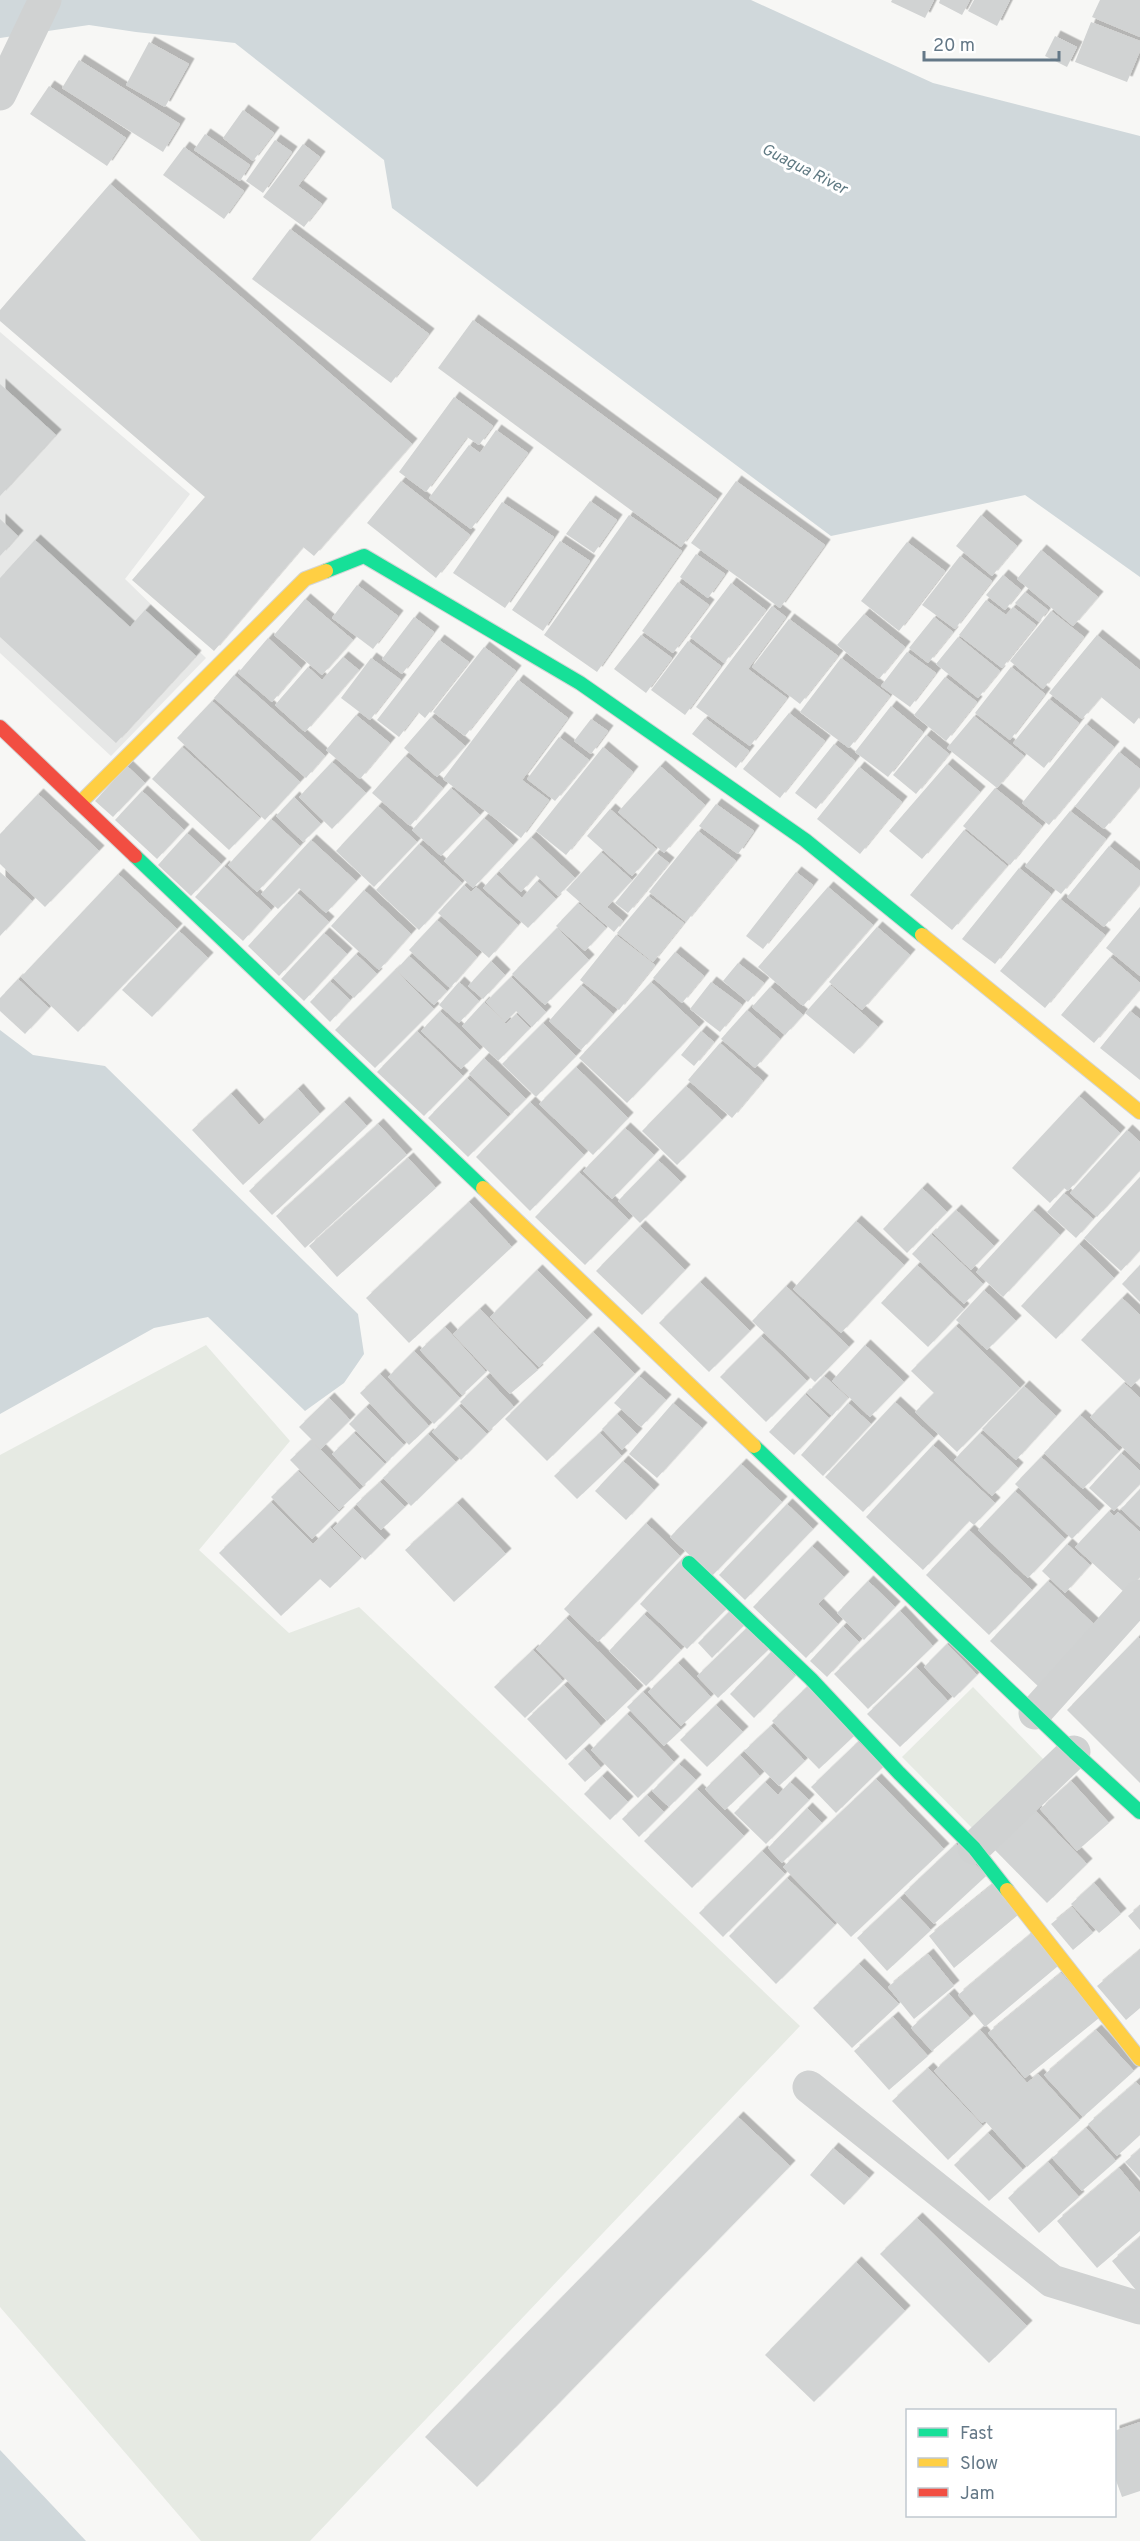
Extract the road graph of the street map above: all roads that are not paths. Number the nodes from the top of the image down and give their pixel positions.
1 (45, 0) edge
2 (0, 94) edge
3 (0, 727) edge
4 (80, 803) junction
5 (1140, 1112) edge
6 (688, 1563) dead end
7 (1140, 1596) edge
8 (1035, 1713) junction
9 (1074, 1752) junction
10 (1140, 1812) edge
11 (974, 1848) junction
12 (1140, 2059) edge
13 (809, 2087) dead end
14 (1140, 2308) edge

1 - 2 street
3 - 4 street
4 - 5 street
4 - 8 street
6 - 11 street
7 - 8 street
8 - 9 street
9 - 10 street
9 - 11 street
11 - 12 street
13 - 14 street

